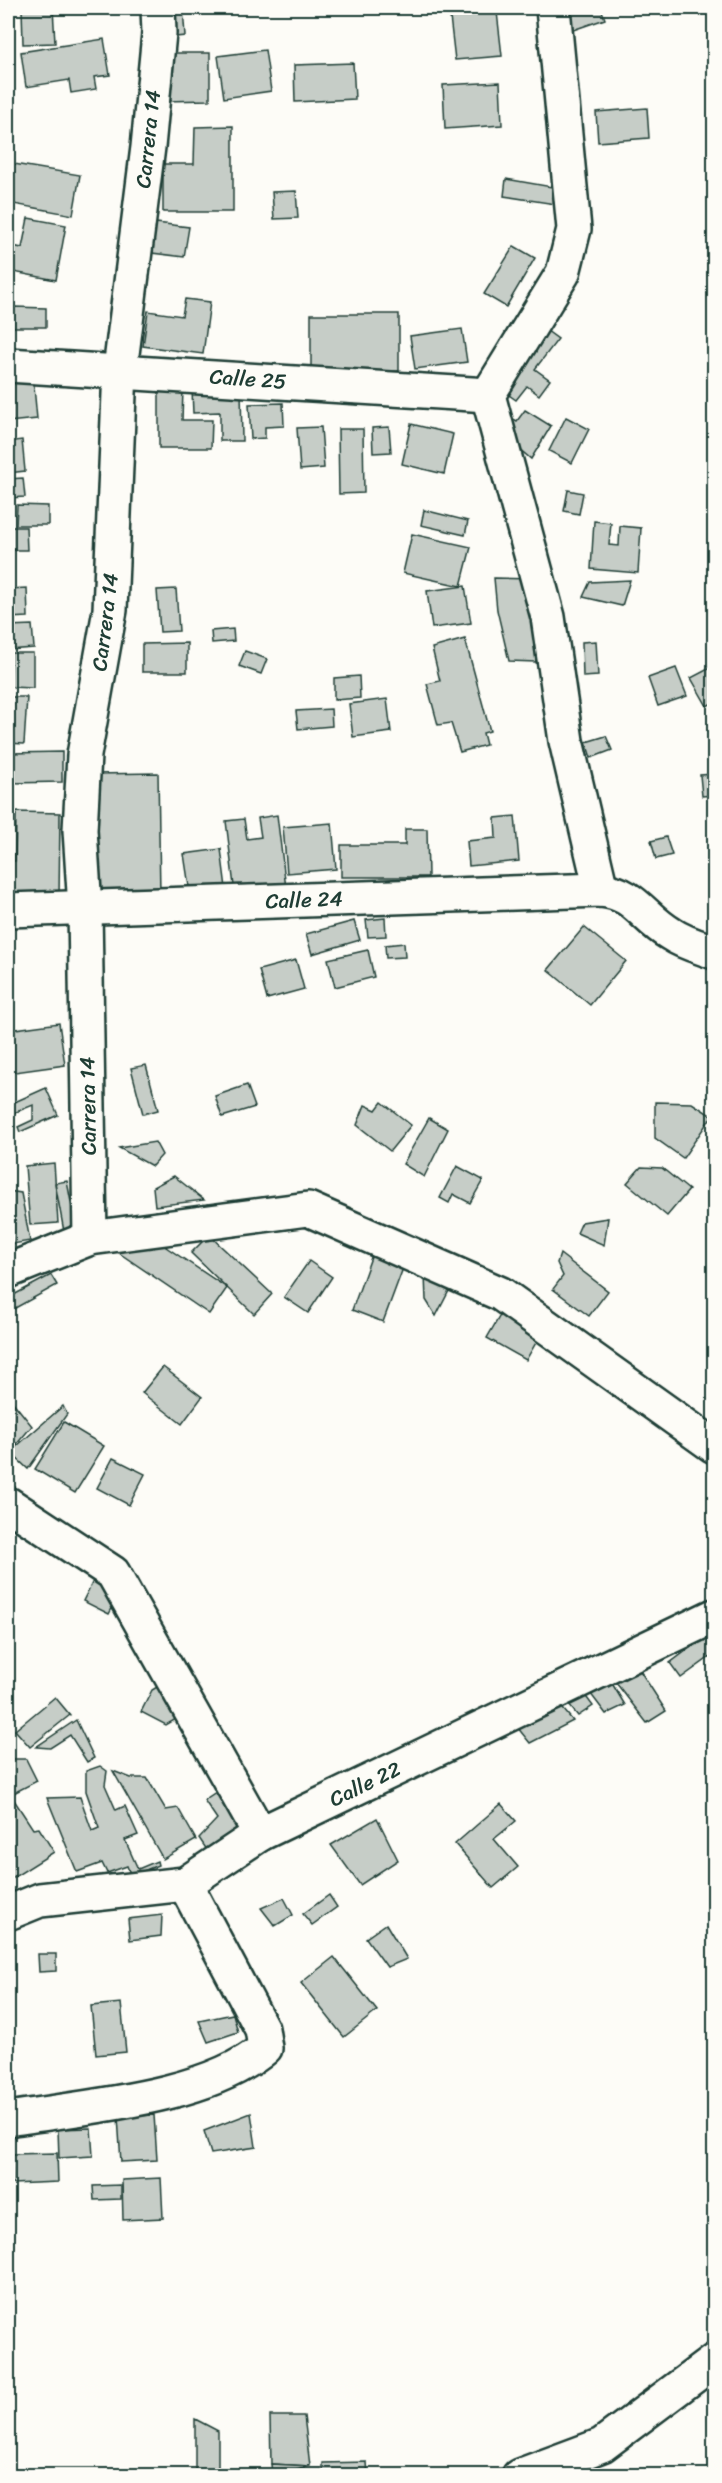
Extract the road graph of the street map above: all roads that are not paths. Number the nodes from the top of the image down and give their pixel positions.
1 (158, 8) edge
2 (553, 8) edge
3 (8, 365) edge
4 (120, 370) junction
5 (488, 395) junction
6 (601, 890) junction
7 (85, 908) junction
8 (8, 910) edge
9 (714, 952) edge
10 (90, 1238) junction
11 (8, 1271) edge
12 (714, 1446) edge
13 (8, 1504) edge
14 (714, 1616) edge
15 (260, 1834) junction
16 (185, 1884) junction
17 (8, 1913) edge
18 (8, 2119) edge
19 (714, 2361) edge
20 (519, 2475) edge

1 - 4 street, Carrera 14
2 - 5 street
3 - 4 street, Calle 25
4 - 5 street, Calle 25
4 - 7 street, Carrera 14
5 - 6 street
6 - 7 street, Calle 24
6 - 9 street, Calle 24
7 - 8 street, Calle 24
7 - 10 street, Carrera 14
10 - 11 street
10 - 12 street
13 - 15 street
14 - 15 street, Calle 22
15 - 16 street, Calle 22
16 - 17 street, Calle 22
16 - 18 street
19 - 20 street

